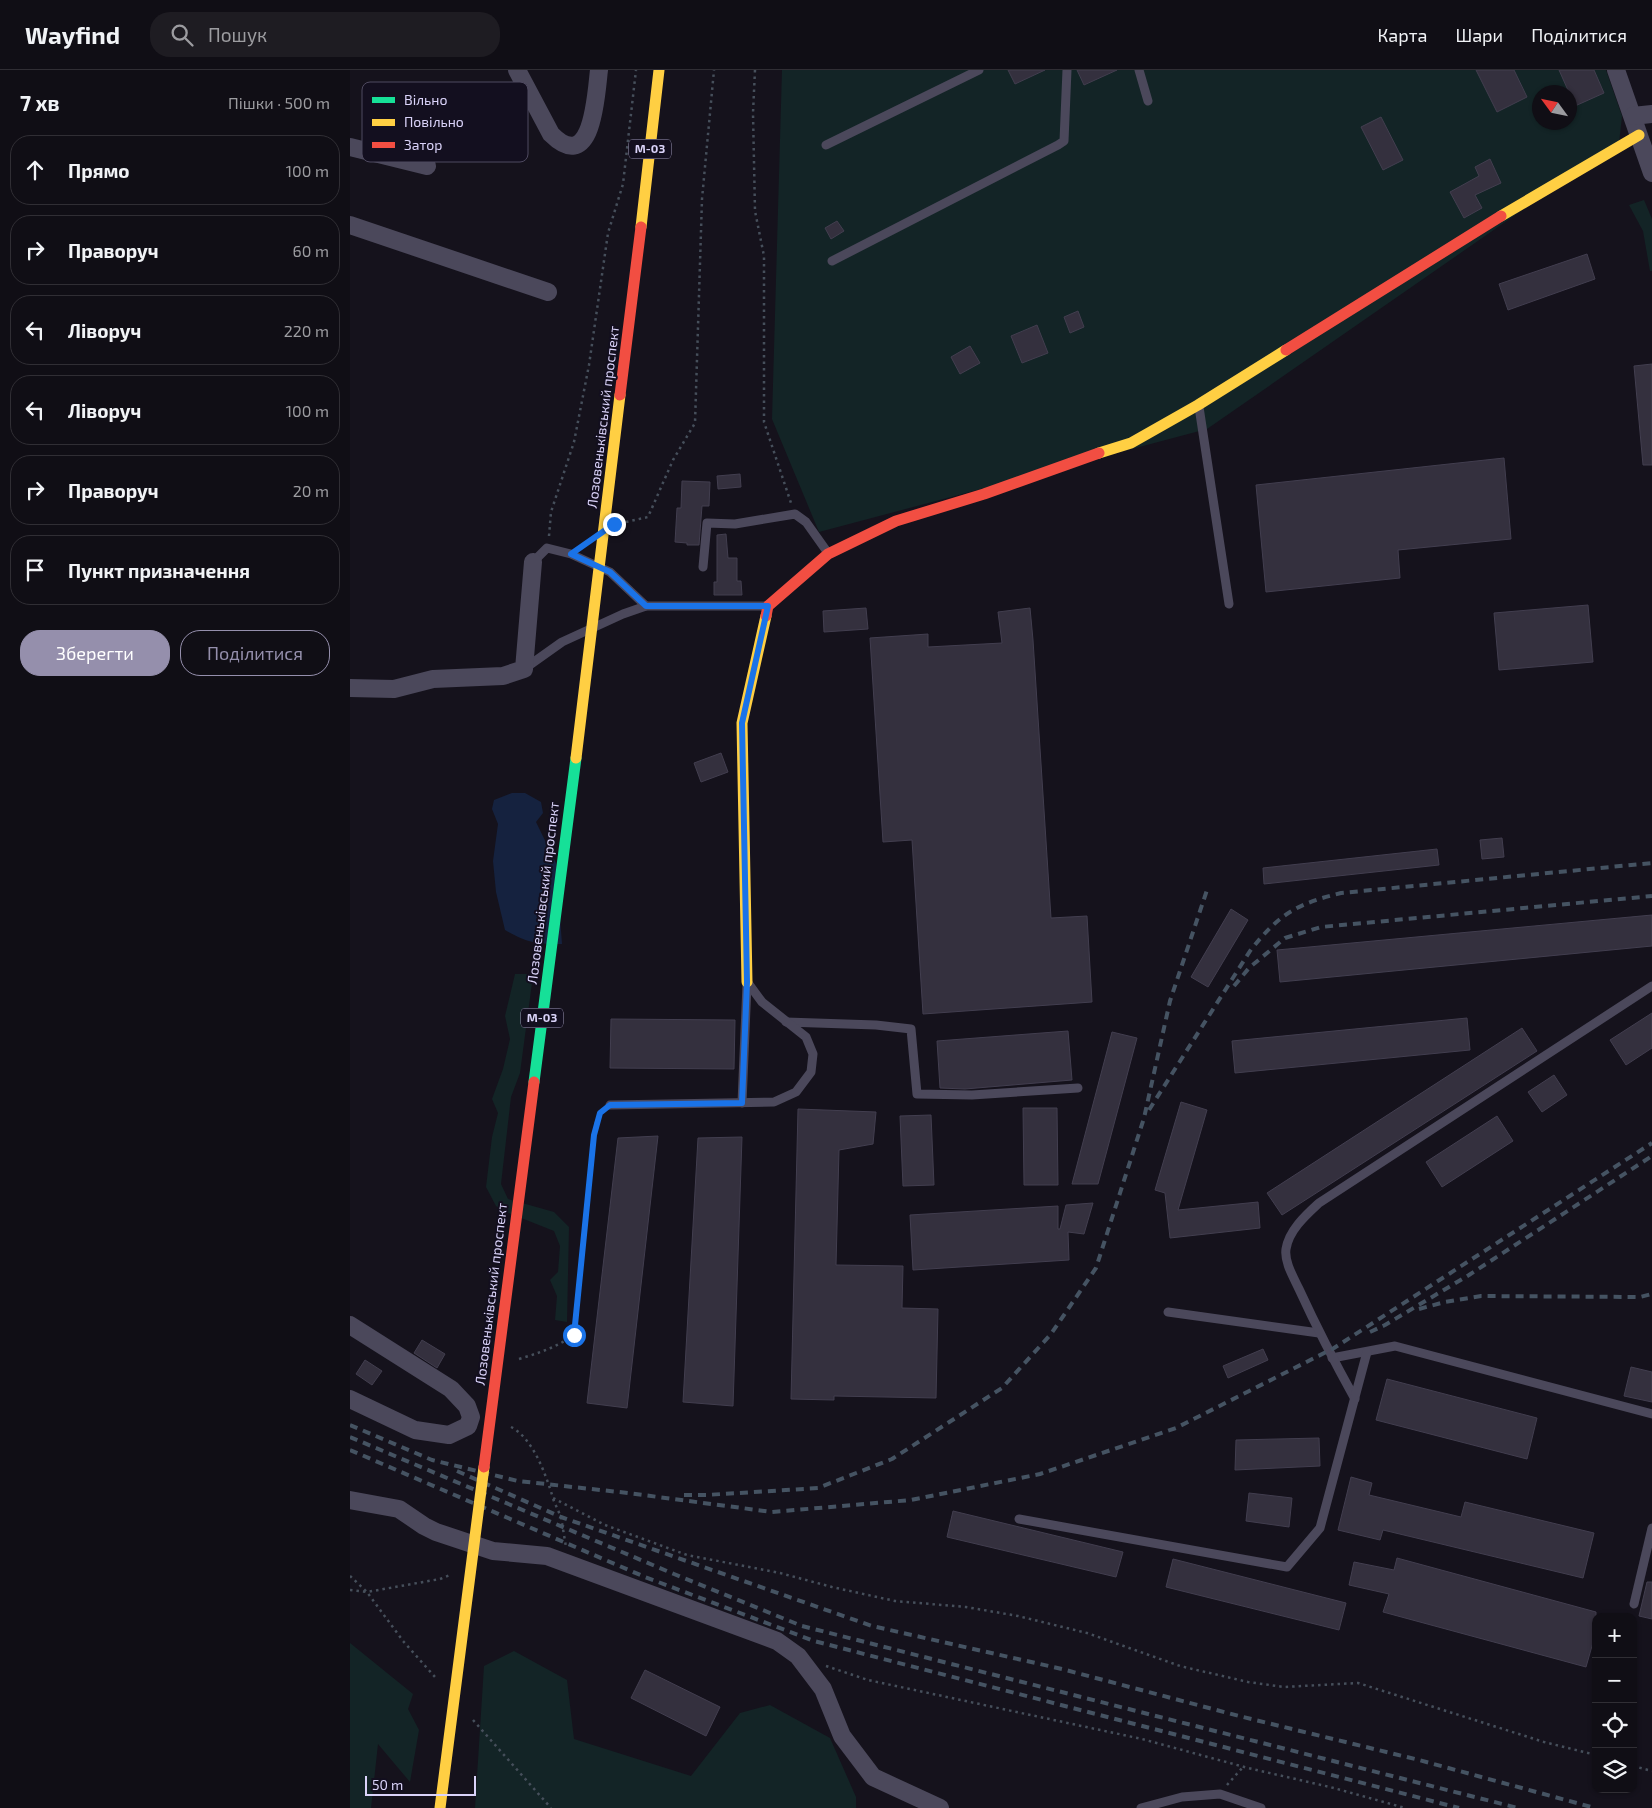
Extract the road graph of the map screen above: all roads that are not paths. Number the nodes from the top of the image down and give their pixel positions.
1 (517, 70) edge
2 (599, 70) edge
3 (659, 70) edge
4 (979, 70) edge
5 (1067, 70) edge
6 (1139, 70) edge
7 (1616, 70) edge
8 (523, 82) edge
9 (528, 91) edge
10 (1148, 102) dead end
11 (1652, 114) edge
12 (1633, 116) junction
13 (1639, 135) junction
14 (826, 145) dead end
15 (410, 162) edge
16 (426, 166) dead end
17 (1652, 173) edge
18 (350, 225) edge
19 (832, 260) dead end
20 (548, 292) dead end
21 (1198, 405) junction
22 (828, 554) junction
23 (533, 562) joint
24 (702, 567) dead end
25 (1230, 604) dead end
26 (646, 606) junction
27 (768, 606) junction
28 (524, 669) junction
29 (350, 688) edge
30 (747, 982) junction
31 (1652, 986) edge
32 (786, 1022) junction
33 (1078, 1088) dead end
34 (742, 1103) junction
35 (610, 1105) road end
36 (1168, 1312) dead end
37 (350, 1325) edge
38 (1319, 1333) junction
39 (1368, 1352) junction
40 (1332, 1358) junction
41 (350, 1399) edge
42 (1354, 1399) junction
43 (1652, 1414) edge
44 (350, 1500) edge
45 (1019, 1519) dead end
46 (1652, 1528) edge
47 (1634, 1604) dead end
48 (440, 1808) edge
49 (940, 1808) edge
50 (1141, 1808) edge
51 (1261, 1808) edge

1 - 8 street
2 - 9 street
3 - 48 main road, Лозовеньківський проспект / М-03, bridge
4 - 14 lane
5 - 19 lane
6 - 10 lane
7 - 12 street
11 - 12 street
12 - 13 street
13 - 17 street
13 - 21 main road
15 - 16 street
18 - 20 street
21 - 22 main road
21 - 25 lane
22 - 24 lane
22 - 27 main road
23 - 26 lane
23 - 28 street
26 - 27 lane
26 - 28 lane
27 - 30 main road
28 - 29 street
30 - 32 lane
30 - 34 lane
31 - 38 lane
32 - 33 lane
32 - 34 lane
34 - 35 lane
36 - 38 lane
37 - 41 street
38 - 40 lane
39 - 40 lane
39 - 42 lane
39 - 43 lane
40 - 42 lane
42 - 45 lane
44 - 49 street
46 - 47 lane
50 - 51 lane

